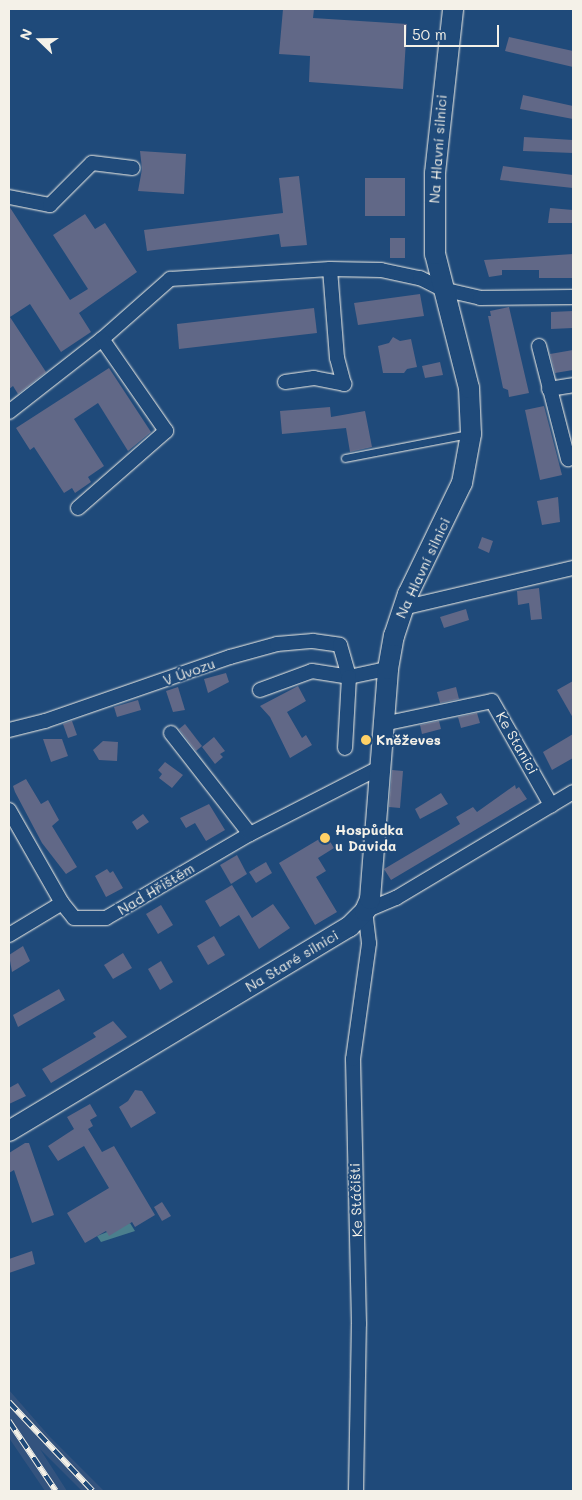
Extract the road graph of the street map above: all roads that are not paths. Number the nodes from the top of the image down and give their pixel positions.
1 (452, 9) edge
2 (134, 168) dead end
3 (9, 197) edge
4 (330, 269) junction
5 (442, 289) junction
6 (573, 297) edge
7 (102, 339) junction
8 (539, 346) dead end
9 (285, 382) dead end
10 (573, 385) edge
11 (549, 390) junction
12 (9, 412) edge
13 (470, 434) junction
14 (345, 458) dead end
15 (568, 459) dead end
16 (78, 508) dead end
17 (573, 568) edge
18 (402, 608) junction
19 (388, 668) junction
20 (349, 678) junction
21 (260, 690) dead end
22 (383, 724) junction
23 (9, 730) edge
24 (171, 734) dead end
25 (345, 748) dead end
26 (381, 767) junction
27 (573, 792) edge
28 (552, 805) junction
29 (9, 810) edge
30 (250, 834) junction
31 (62, 903) junction
32 (365, 911) junction
33 (9, 935) edge
34 (9, 1131) edge
35 (356, 1491) edge

1 - 5 street, Na Hlavní silnici
2 - 3 street
4 - 5 street
4 - 7 street
4 - 9 street
5 - 6 street
5 - 13 street, Na Hlavní silnici
7 - 12 street
7 - 16 street
8 - 11 street
10 - 11 street
11 - 15 street
13 - 14 lane
13 - 18 street, Na Hlavní silnici
17 - 18 street
18 - 19 street, Na Hlavní silnici
19 - 20 street
19 - 22 street, Na Hlavní silnici
20 - 21 street
20 - 23 street, V Úvozu
20 - 25 street
22 - 26 street, Na Hlavní silnici
22 - 28 street, Ke Stanici
24 - 30 street
26 - 30 street, Nad Hřištěm
26 - 32 street, Na Hlavní silnici
27 - 28 street, Na Staré silnici
28 - 32 street, Na Staré silnici
29 - 31 street, Nad Hřištěm
30 - 31 street, Nad Hřištěm
31 - 33 street
32 - 34 street, Na Staré silnici
32 - 35 street, Ke Stáčišti

